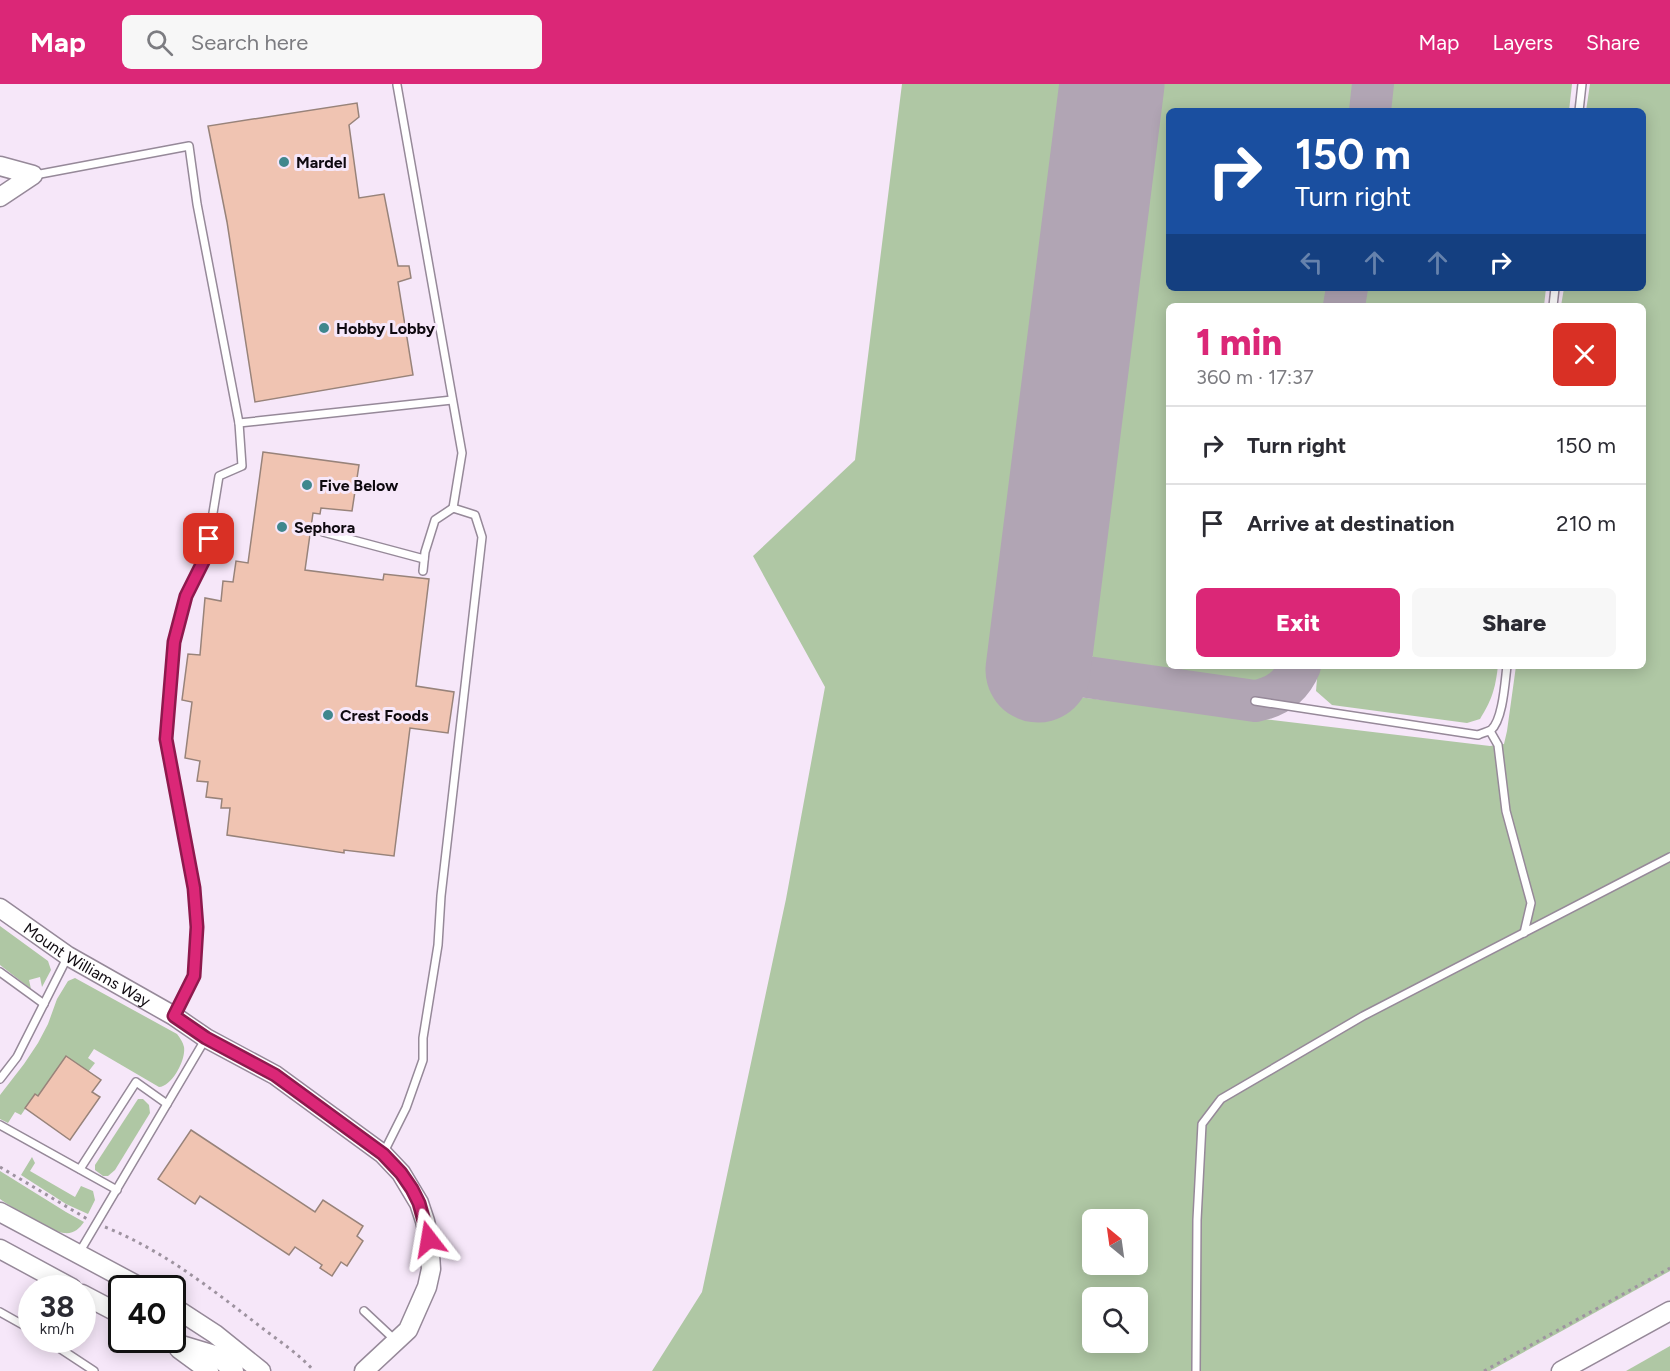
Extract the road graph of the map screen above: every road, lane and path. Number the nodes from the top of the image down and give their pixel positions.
1 (1582, 84) edge
2 (397, 85) edge
3 (1579, 108) edge
4 (0, 166) edge
5 (33, 175) junction
6 (0, 197) edge
7 (452, 400) junction
8 (239, 423) junction
9 (453, 508) junction
10 (323, 531) dead end
11 (424, 559) junction
12 (423, 571) dead end
13 (1507, 669) edge
14 (1255, 701) dead end
15 (1490, 731) junction
16 (1670, 857) edge
17 (0, 908) edge
18 (1524, 933) junction
19 (68, 956) junction
20 (0, 972) edge
21 (44, 1004) junction
22 (174, 1016) junction
23 (206, 1038) junction
24 (0, 1079) edge
25 (167, 1104) junction
26 (0, 1125) edge
27 (383, 1154) junction
28 (0, 1167) edge
29 (80, 1169) junction
30 (117, 1190) junction
31 (0, 1212) edge
32 (95, 1224) junction
33 (0, 1249) edge
34 (78, 1254) junction
35 (1670, 1268) edge
36 (48, 1275) edge
37 (118, 1275) edge
38 (364, 1311) dead end
39 (1670, 1311) edge
40 (0, 1312) edge
41 (186, 1315) edge
42 (18, 1322) edge
43 (397, 1342) junction
44 (186, 1346) edge
45 (67, 1353) edge
46 (183, 1353) edge
47 (94, 1371) edge
48 (209, 1371) edge
49 (234, 1371) edge
50 (261, 1371) edge
51 (314, 1371) edge
52 (364, 1371) edge
53 (1196, 1371) edge
54 (1484, 1371) edge
55 (1561, 1371) edge

1 - 3 lane
2 - 7 lane
4 - 5 street
5 - 6 street
5 - 8 lane
7 - 8 lane
7 - 9 lane
8 - 22 lane
9 - 11 lane
9 - 27 lane
10 - 11 lane
11 - 12 lane
13 - 15 lane
14 - 15 lane
15 - 18 lane
16 - 18 lane
17 - 19 street, Mount Williams Way
18 - 53 lane
19 - 21 lane
19 - 22 street, Mount Williams Way
20 - 21 lane
21 - 24 lane
22 - 23 street, Mount Williams Way
23 - 25 lane
23 - 27 street, Mount Williams Way
25 - 29 lane
25 - 30 lane
26 - 29 lane
27 - 43 street, Mount Williams Way
28 - 32 path
29 - 30 lane
30 - 32 lane
31 - 34 street
32 - 34 lane
32 - 51 path
33 - 36 street
34 - 37 street
35 - 54 path
38 - 43 lane
39 - 55 street
40 - 42 lane
41 - 50 street
43 - 52 street, Mount Williams Way
44 - 49 street
45 - 47 lane
46 - 48 street

